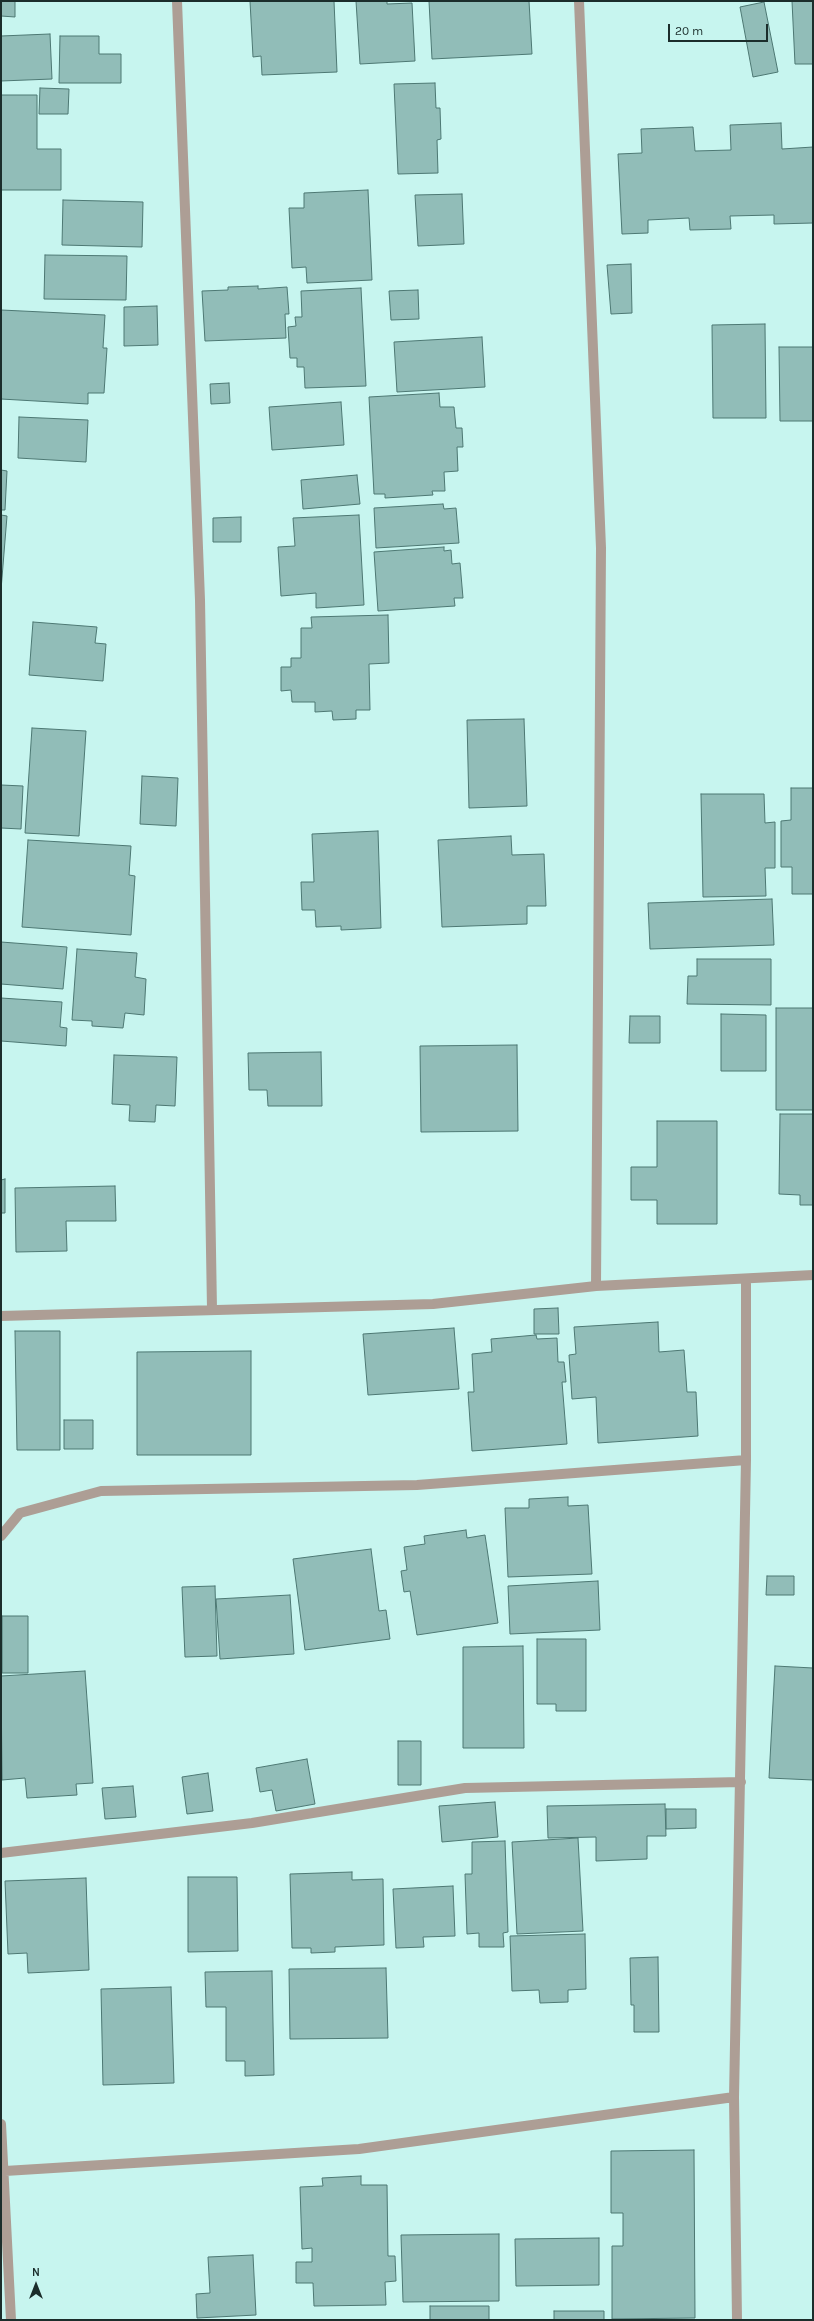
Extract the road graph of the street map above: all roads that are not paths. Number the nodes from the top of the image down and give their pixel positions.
1 (177, 1) edge
2 (579, 1) edge
3 (813, 1275) edge
4 (746, 1279) junction
5 (596, 1286) junction
6 (212, 1309) junction
7 (1, 1316) edge
8 (746, 1460) junction
9 (1, 1536) edge
10 (741, 1782) junction
11 (1, 1853) edge
12 (734, 2097) junction
13 (1, 2124) edge
14 (5, 2171) junction
15 (11, 2320) edge
16 (737, 2320) edge

1 - 6 street
2 - 5 street
3 - 4 street
4 - 5 street
4 - 8 street
5 - 6 street
6 - 7 street
8 - 9 street
8 - 10 street
10 - 11 street
10 - 12 street
12 - 14 street
12 - 16 street
13 - 14 street
14 - 15 street

